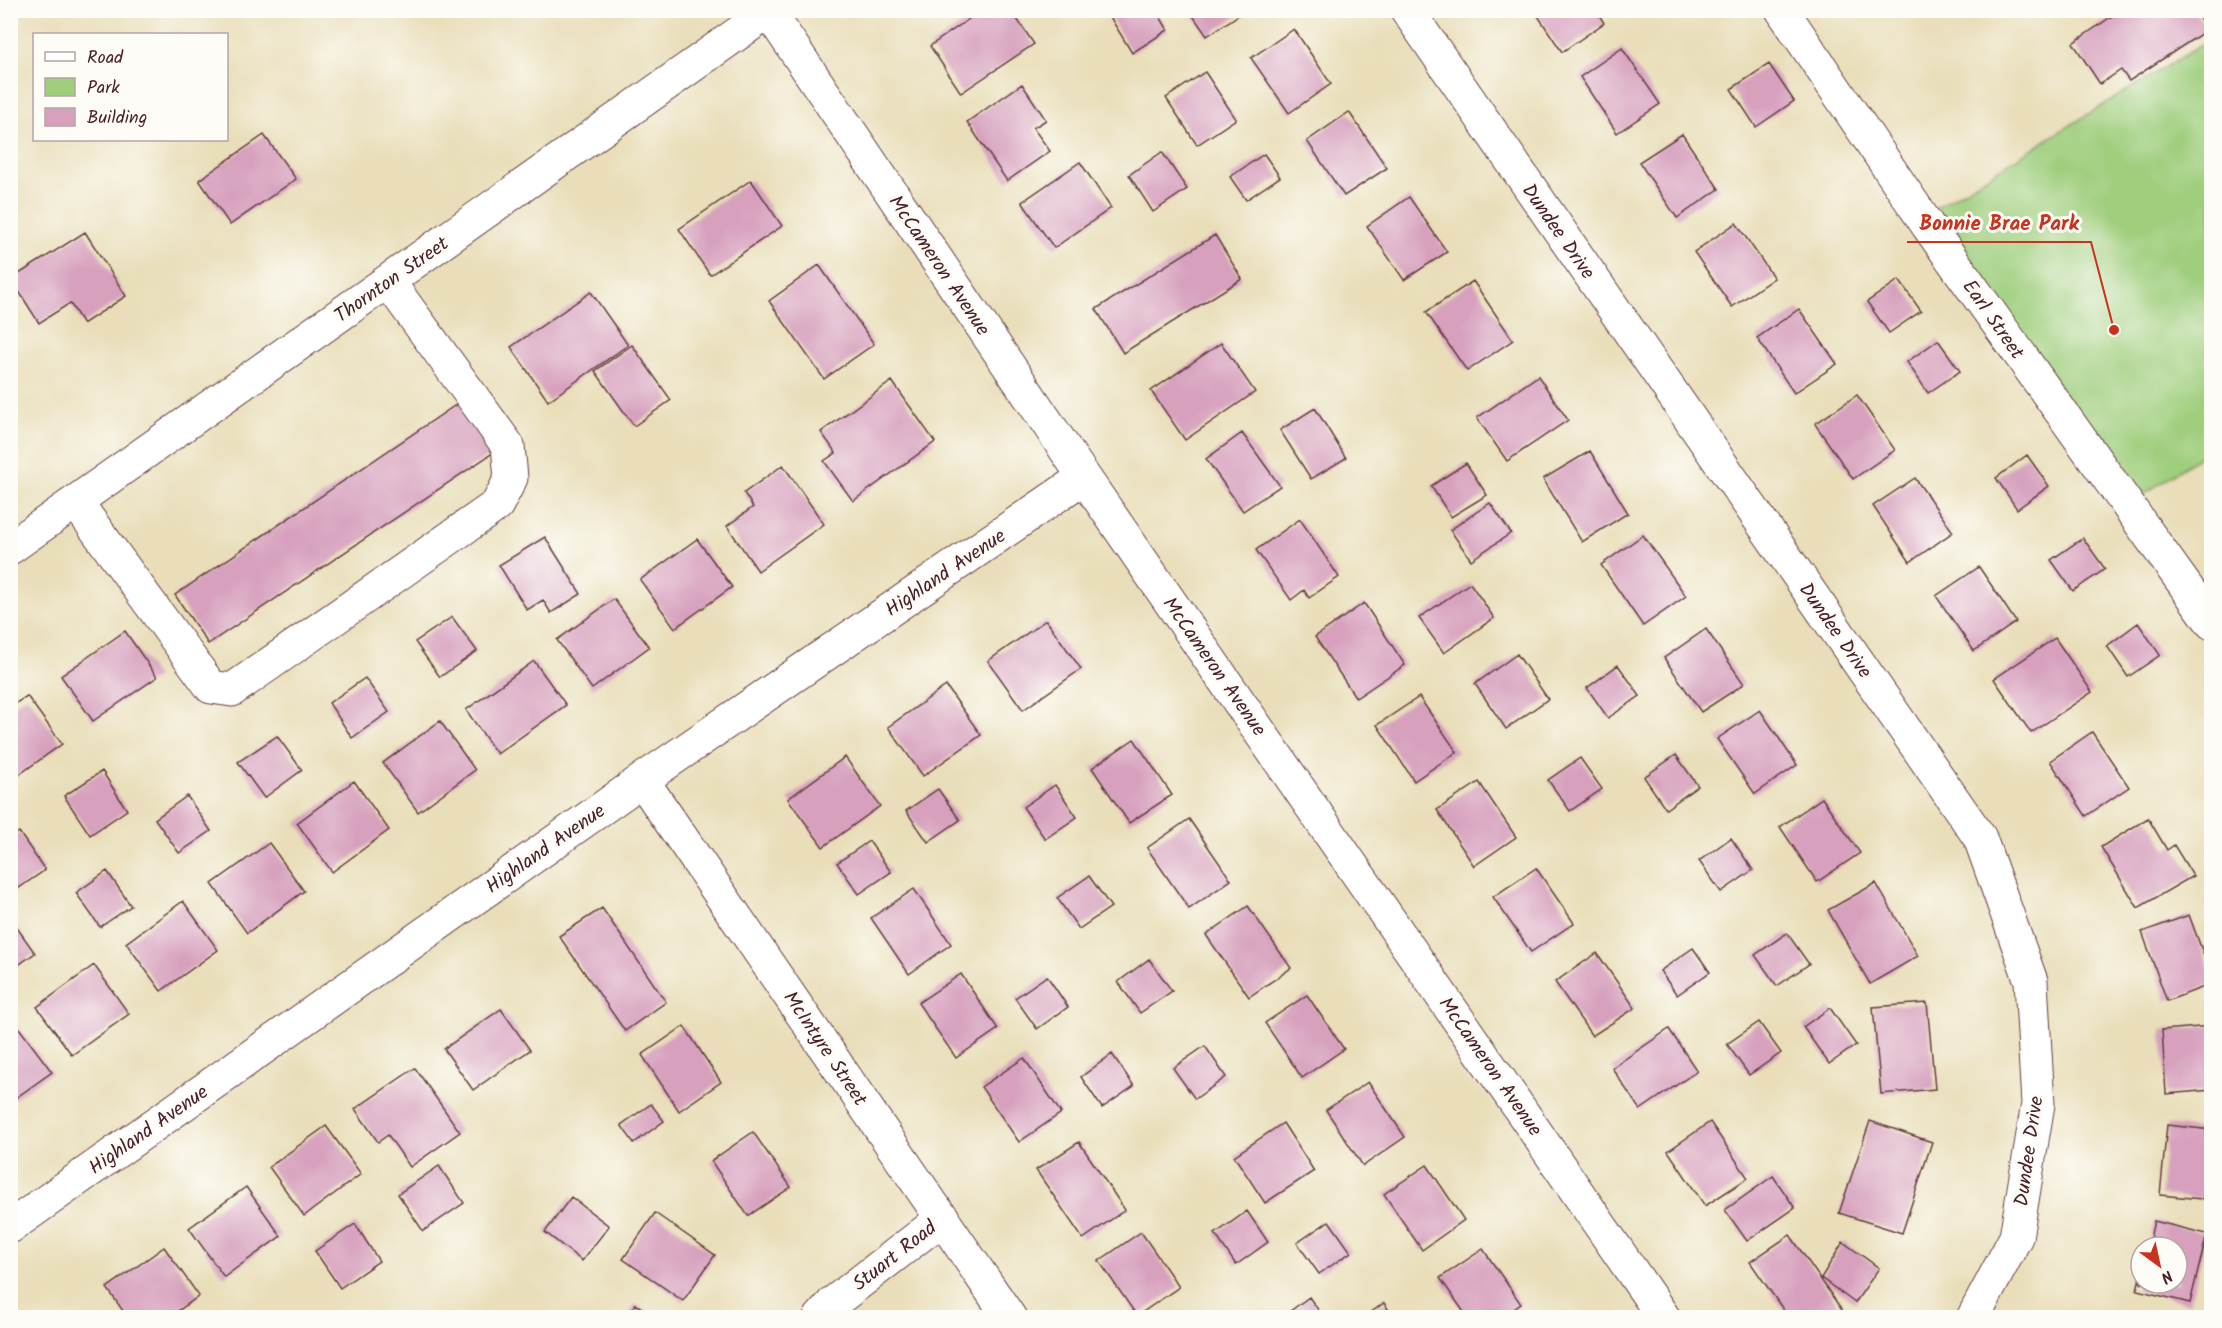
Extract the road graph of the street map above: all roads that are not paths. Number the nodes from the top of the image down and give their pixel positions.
1 (1407, 10) edge
2 (1782, 10) edge
3 (770, 11) edge
4 (388, 281) junction
5 (1084, 477) junction
6 (76, 502) junction
7 (10, 549) edge
8 (2211, 623) edge
9 (642, 780) junction
10 (942, 1218) junction
11 (10, 1227) edge
12 (820, 1317) edge
13 (1010, 1317) edge
14 (1664, 1317) edge
15 (1973, 1317) edge

1 - 15 street, Dundee Drive
2 - 8 street, Earl Street
3 - 4 street, Thornton Street
3 - 5 street, McCameron Avenue
4 - 6 street, Thornton Street
4 - 6 street
5 - 9 street, Highland Avenue
5 - 14 street, McCameron Avenue
6 - 7 street, Thornton Street
9 - 10 street, McIntyre Street
9 - 11 street, Highland Avenue
10 - 12 street, Stuart Road
10 - 13 street, McIntyre Street

